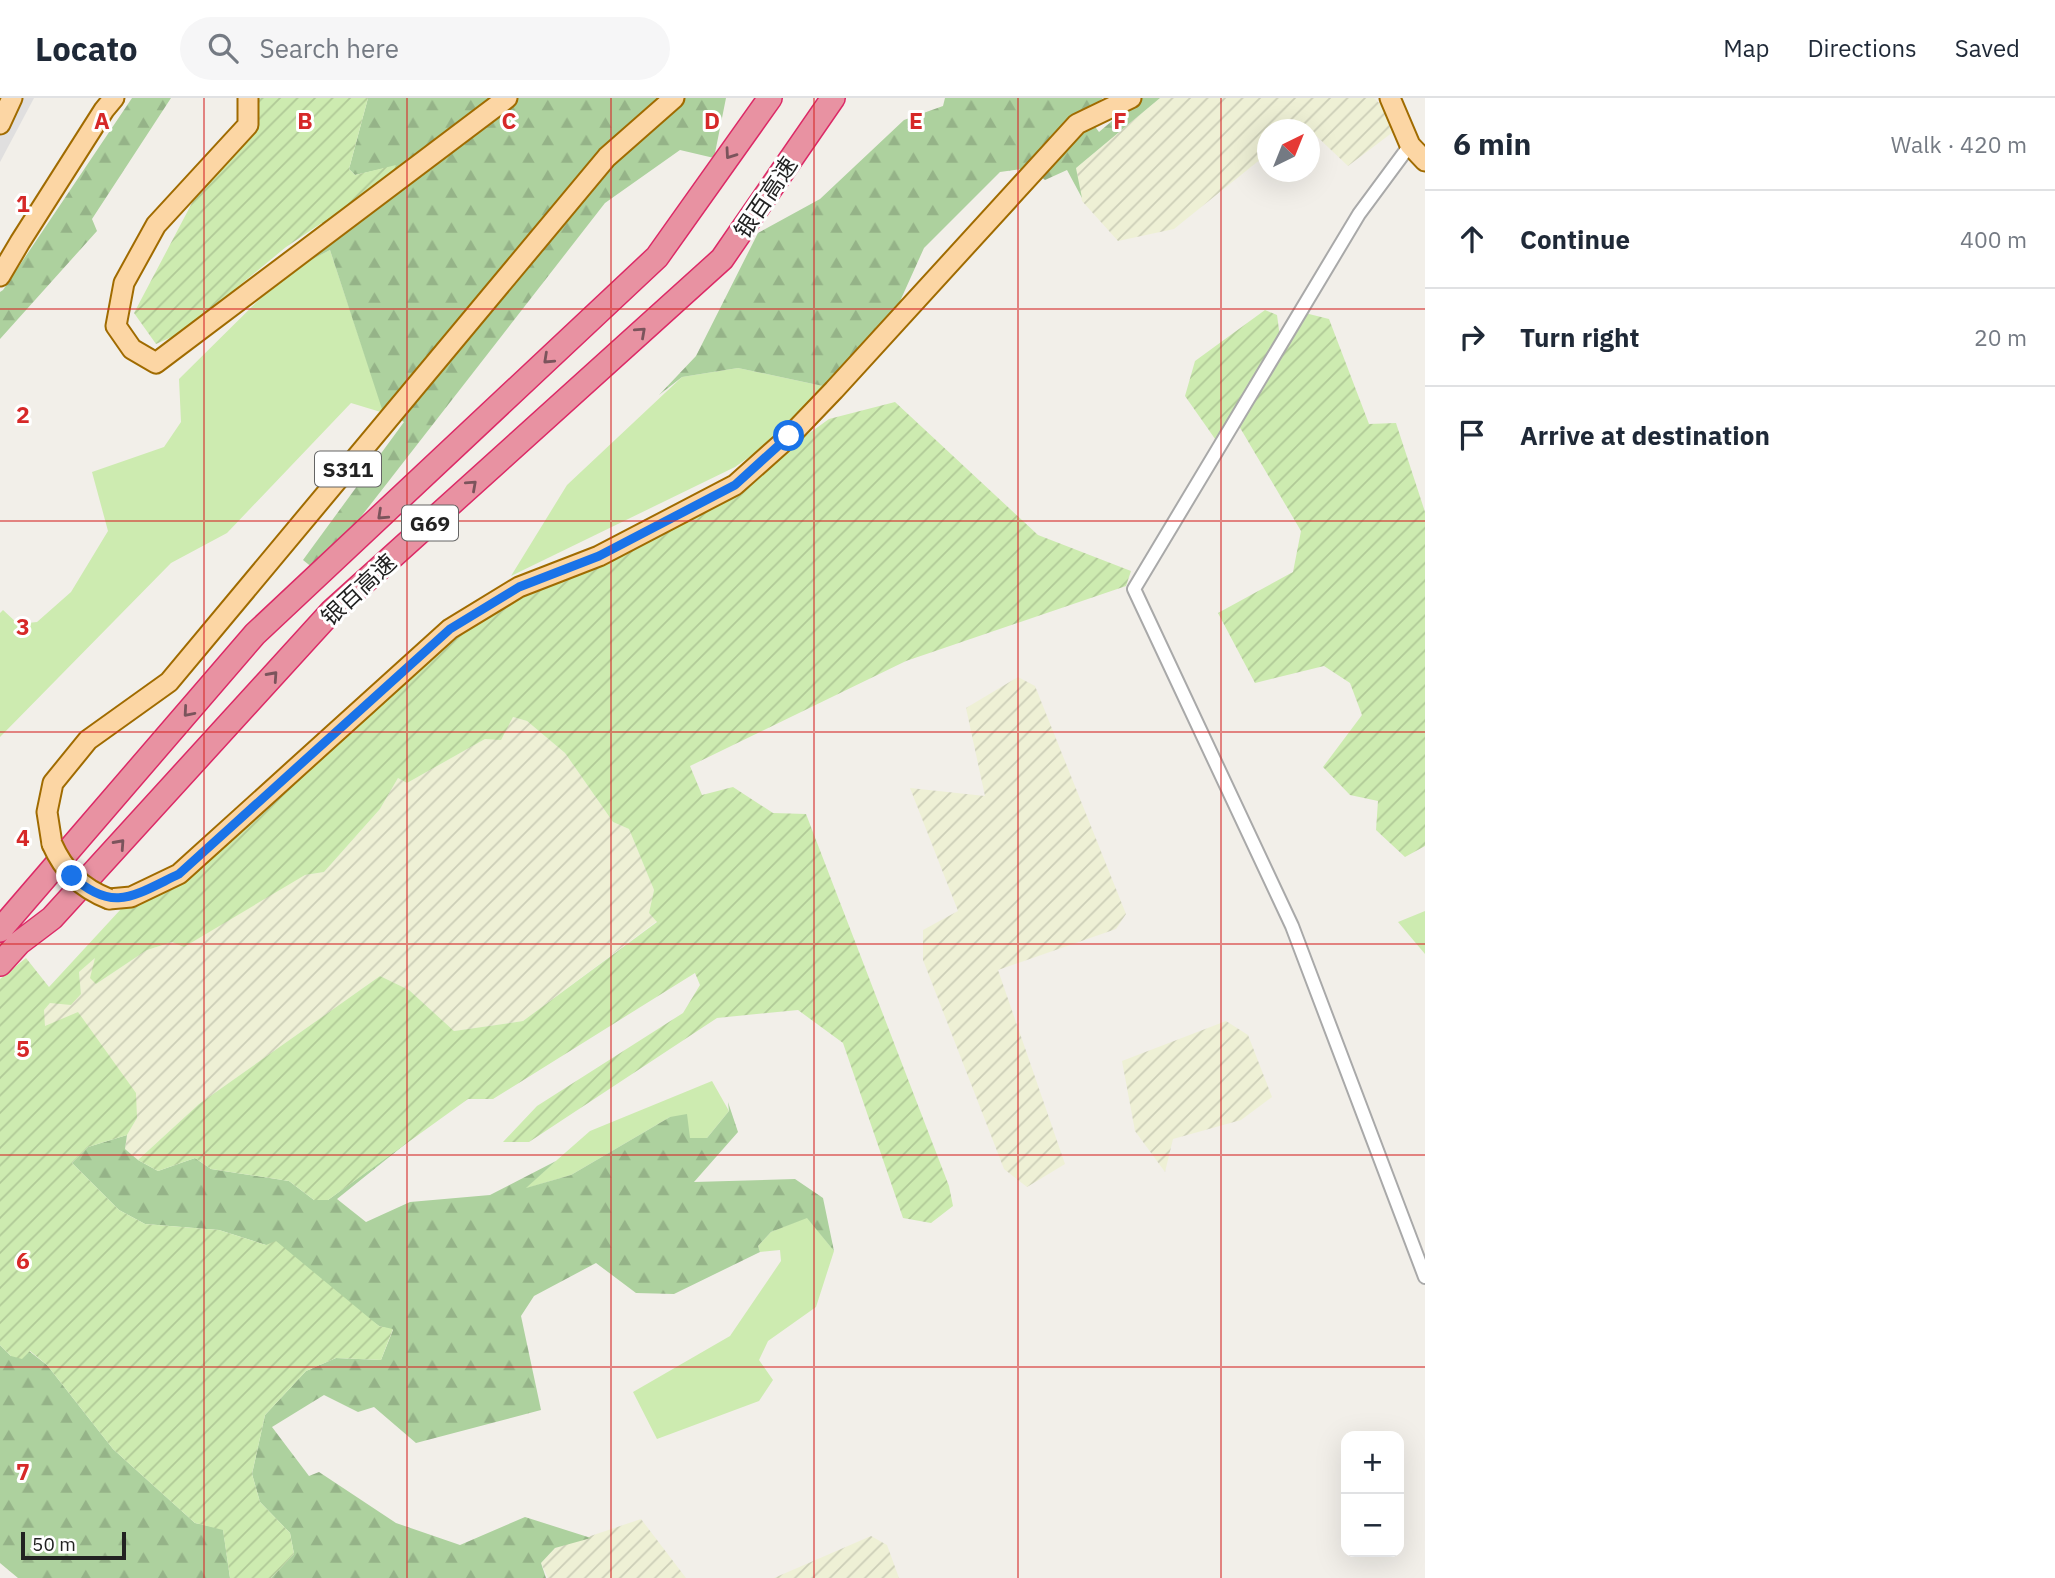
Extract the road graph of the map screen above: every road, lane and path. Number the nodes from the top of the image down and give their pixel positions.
1 (12, 98) edge
2 (114, 98) edge
3 (248, 98) edge
4 (507, 98) edge
5 (674, 98) edge
6 (770, 98) edge
7 (832, 98) edge
8 (1131, 98) edge
9 (1390, 98) edge
10 (0, 124) edge
11 (1410, 145) junction
12 (1425, 161) edge
13 (0, 276) edge
14 (7, 934) edge
15 (0, 964) edge
16 (1425, 1277) edge

1 - 10 main road
2 - 13 main road
3 - 4 main road
5 - 8 main road, S311, bridge
6 -> 14 highway, 银百高速 / G69
14 -> 7 highway, 银百高速 / G69
9 - 11 main road
11 - 12 main road
11 - 16 street
14 - 15 highway, 银百高速 / G69

